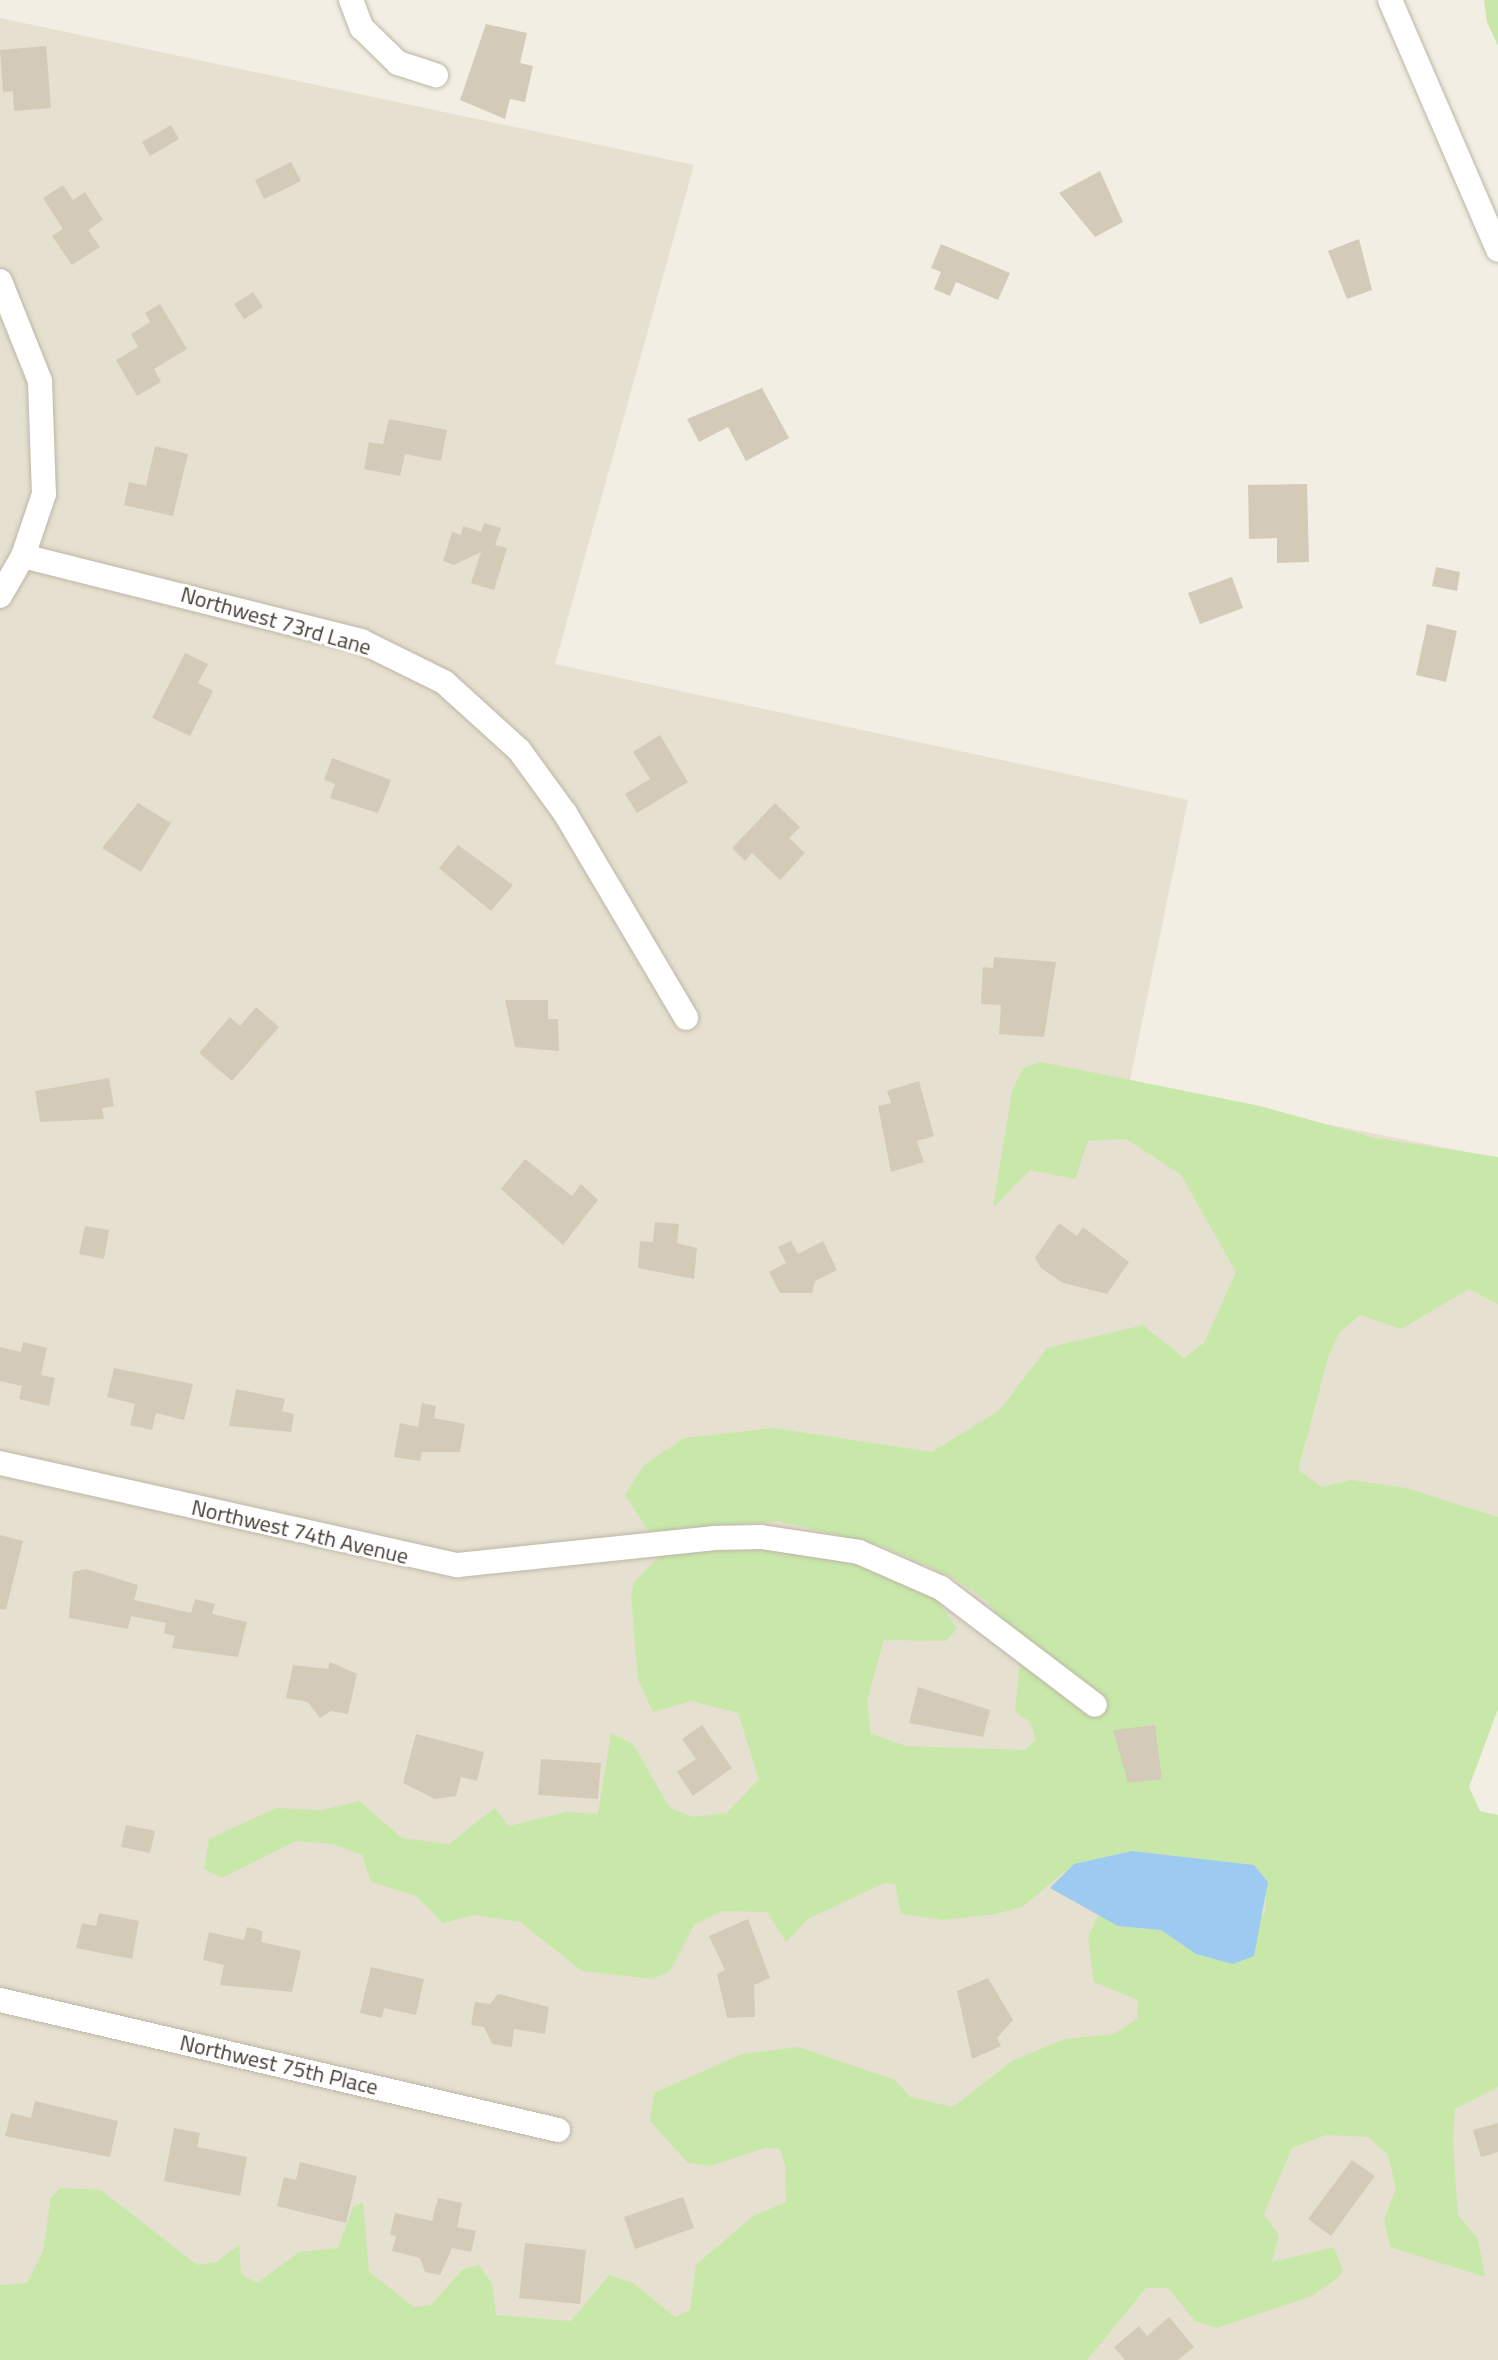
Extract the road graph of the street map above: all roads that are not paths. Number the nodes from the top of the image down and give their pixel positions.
1 (351, 0) edge
2 (1390, 0) edge
3 (436, 75) dead end
4 (1498, 250) edge
5 (0, 281) edge
6 (23, 556) junction
7 (0, 596) edge
8 (686, 1018) dead end
9 (0, 1463) edge
10 (1095, 1705) dead end
11 (0, 2000) edge
12 (558, 2130) dead end

1 - 3 street
2 - 4 street
5 - 6 street
6 - 7 street
6 - 8 street, Northwest 73rd Lane
9 - 10 street, Northwest 74th Avenue
11 - 12 street, Northwest 75th Place

